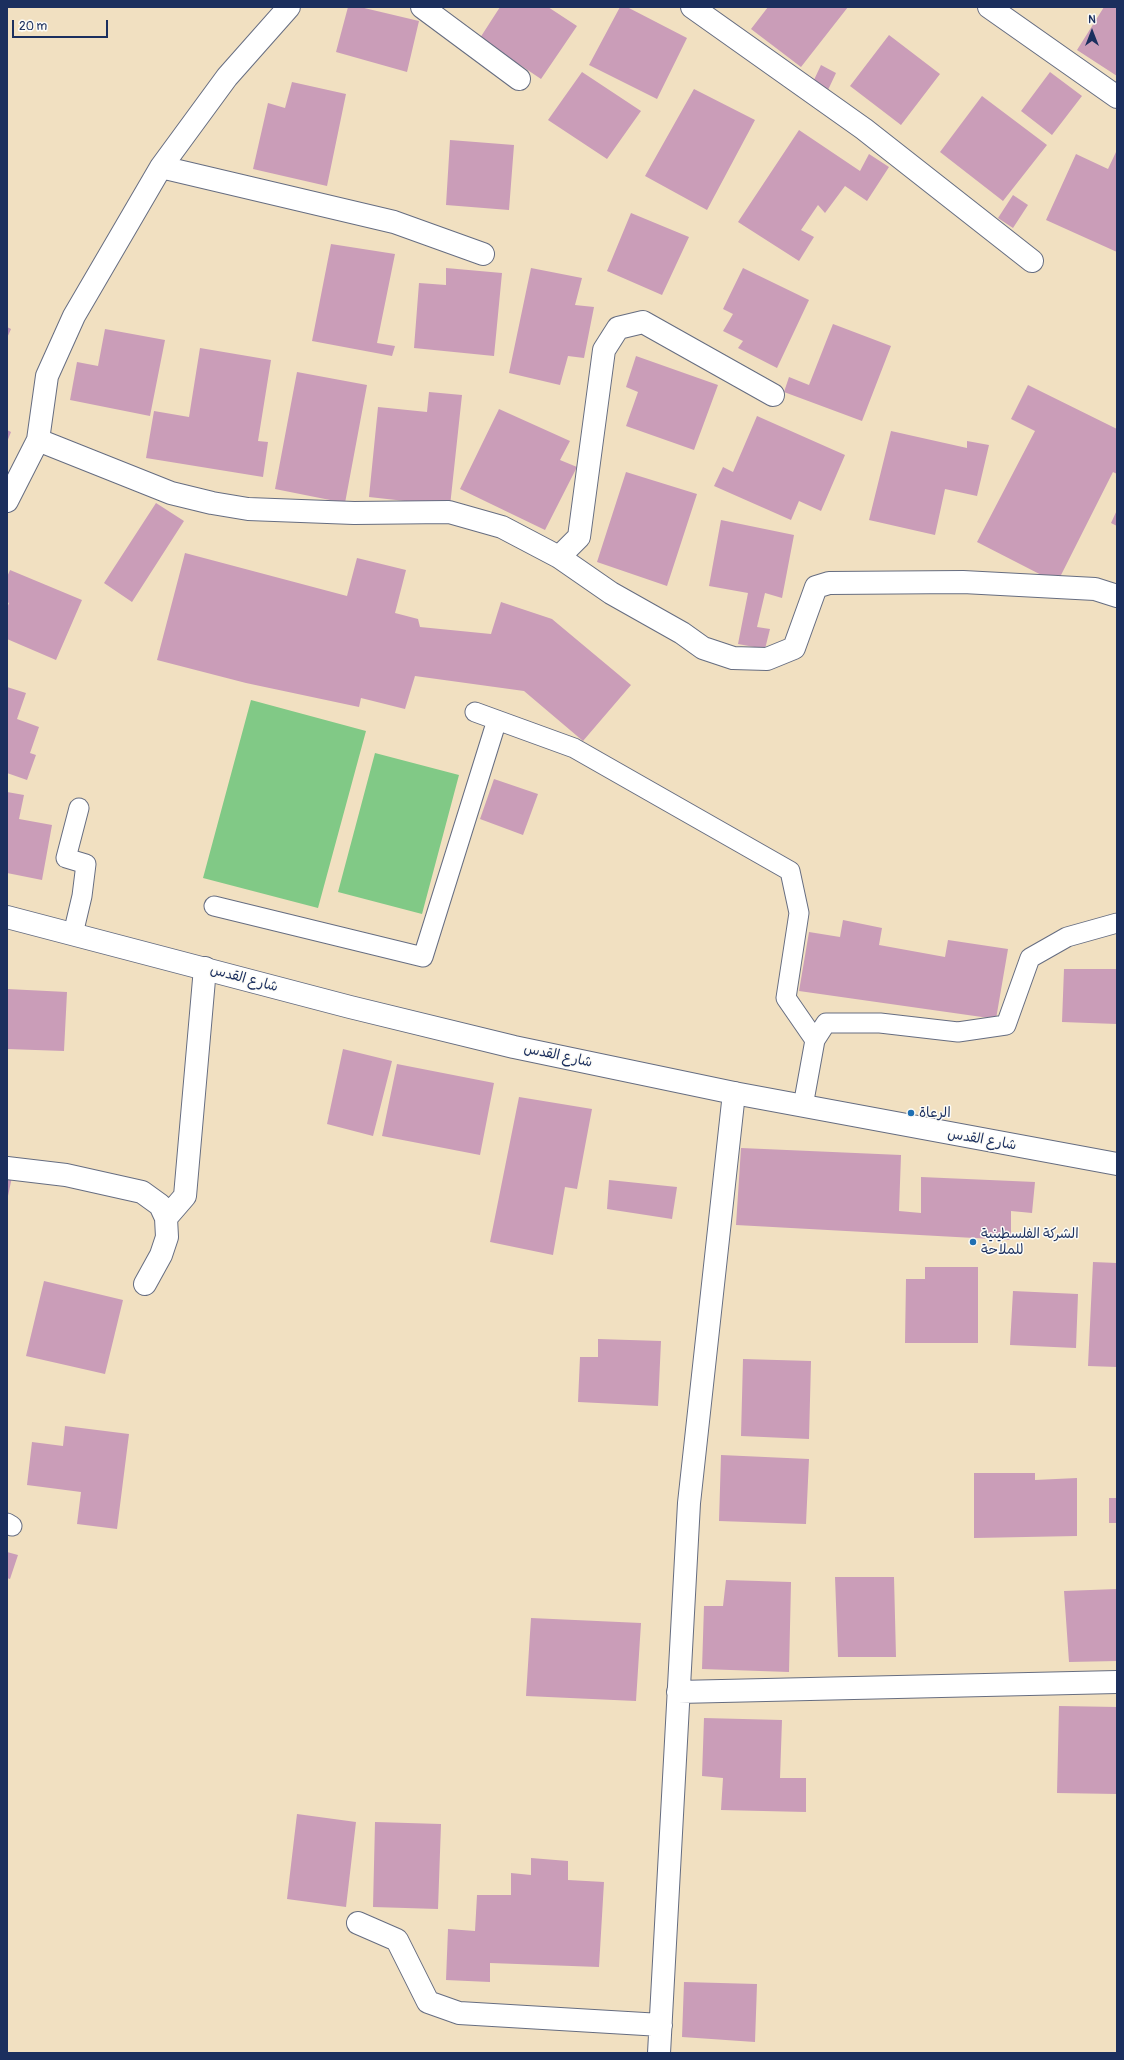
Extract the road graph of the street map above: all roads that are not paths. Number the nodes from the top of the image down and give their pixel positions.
1 (289, 7) edge
2 (422, 7) edge
3 (692, 7) edge
4 (989, 7) edge
5 (519, 79) dead end
6 (1117, 97) edge
7 (161, 167) junction
8 (483, 254) dead end
9 (1032, 261) dead end
10 (773, 395) dead end
11 (38, 440) junction
12 (7, 501) edge
13 (559, 557) junction
14 (1117, 596) edge
15 (475, 712) dead end
16 (497, 720) junction
17 (79, 808) dead end
18 (214, 906) dead end
19 (7, 917) edge
20 (1117, 923) edge
21 (73, 934) junction
22 (205, 968) junction
23 (816, 1040) junction
24 (734, 1093) junction
25 (803, 1106) junction
26 (1117, 1164) edge
27 (7, 1168) edge
28 (166, 1218) junction
29 (145, 1284) dead end
30 (1117, 1682) edge
31 (678, 1692) junction
32 (358, 1923) dead end
33 (661, 2025) junction
34 (659, 2053) edge

1 - 7 street
2 - 5 street
3 - 9 street
4 - 6 street
7 - 8 street
7 - 11 street
10 - 13 street
11 - 12 street
11 - 13 street
13 - 14 street
15 - 16 lane
16 - 18 lane
16 - 23 lane
17 - 21 lane
19 - 21 street, شارع القدس
20 - 23 lane
21 - 22 street, شارع القدس
22 - 24 street, شارع القدس
22 - 28 street
23 - 25 lane
24 - 25 street, شارع القدس
24 - 31 street
25 - 26 street, شارع القدس
27 - 28 street
28 - 29 street
30 - 31 street
31 - 33 street
32 - 33 street
33 - 34 street

